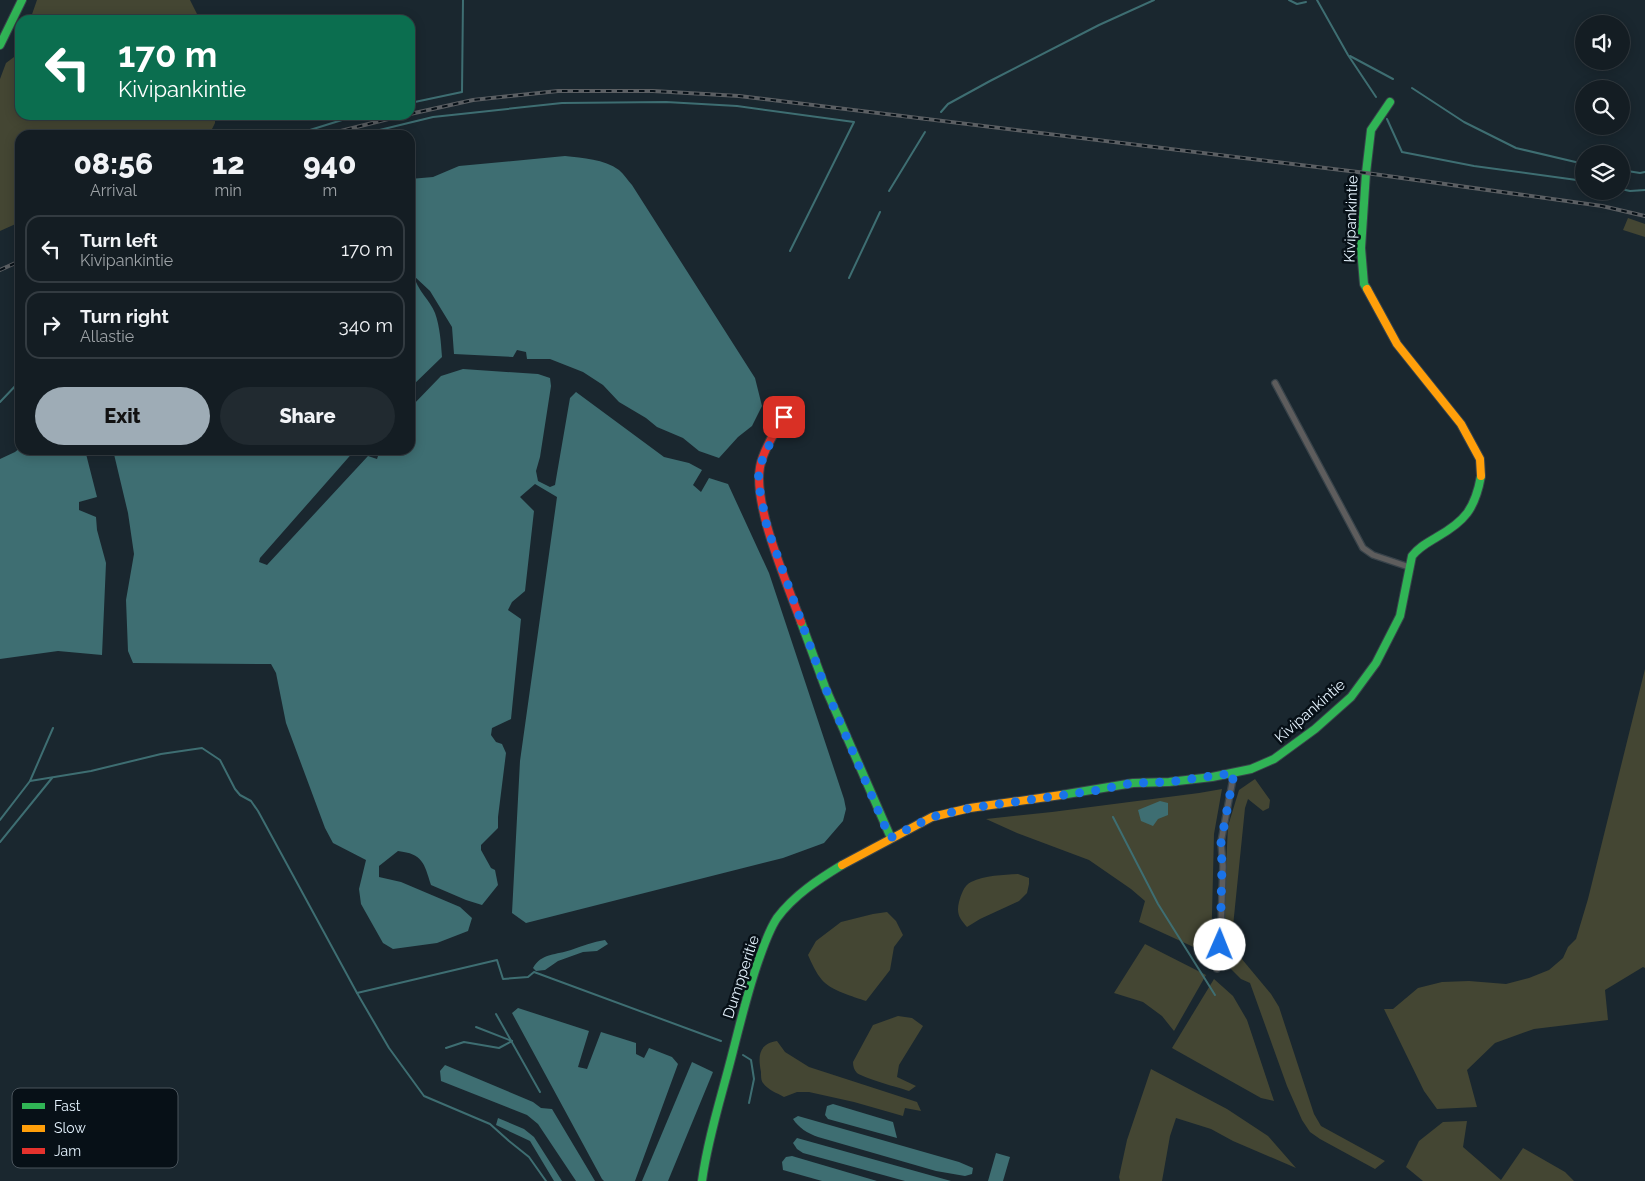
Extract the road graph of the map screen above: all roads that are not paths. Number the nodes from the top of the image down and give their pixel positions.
1 (22, 0) edge
2 (0, 45) edge
3 (1390, 102) dead end
4 (1275, 383) dead end
5 (791, 406) dead end
6 (1409, 567) junction
7 (1234, 773) junction
8 (890, 838) junction
9 (1217, 970) dead end
10 (702, 1181) edge

1 - 2 street
3 - 6 street, Kivipankintie
4 - 6 street
5 - 8 street
6 - 7 street, Kivipankintie
7 - 8 street, Kivipankintie
7 - 9 street
8 - 10 street, Dumpperitie

